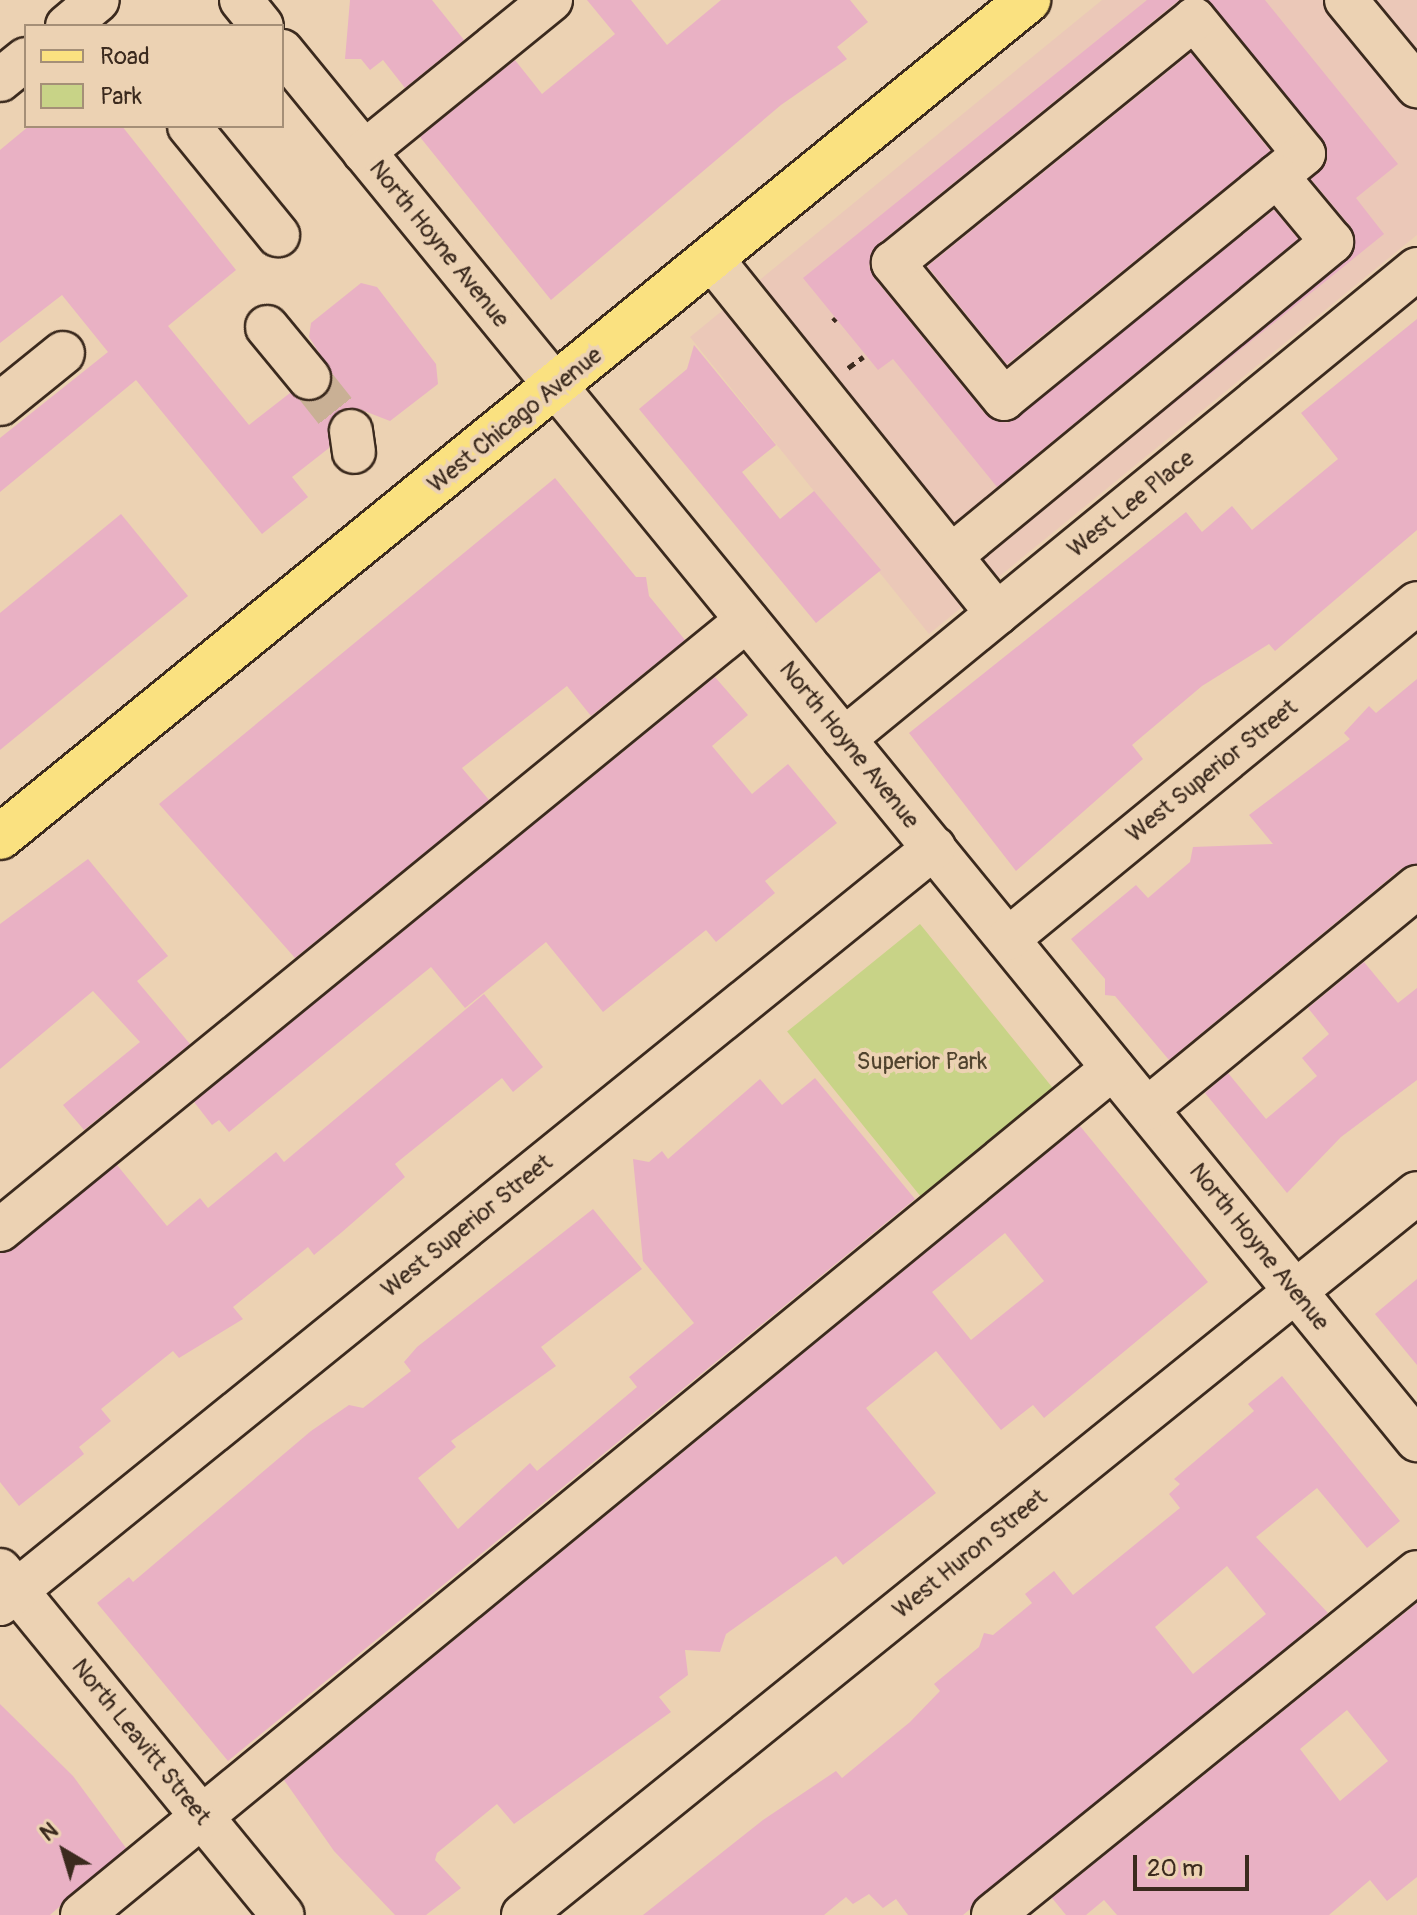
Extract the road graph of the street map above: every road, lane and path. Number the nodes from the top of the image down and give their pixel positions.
1 (241, 0) edge
2 (551, 0) edge
3 (1028, 0) edge
4 (1346, 0) edge
5 (260, 24) edge
6 (284, 53) edge
7 (24, 61) edge
8 (0, 80) edge
9 (1417, 86) edge
10 (191, 128) edge
11 (364, 152) junction
12 (1277, 176) junction
13 (278, 235) dead end
14 (712, 259) junction
15 (1417, 269) edge
16 (267, 327) dead end
17 (63, 353) dead end
18 (309, 378) tunnel mouth
19 (556, 387) junction
20 (0, 404) edge
21 (951, 556) junction
22 (1417, 603) edge
23 (997, 614) junction
24 (747, 620) junction
25 (844, 739) junction
26 (0, 837) edge
27 (934, 848) junction
28 (1417, 887) edge
29 (1008, 939) junction
30 (1113, 1068) junction
31 (1147, 1109) junction
32 (1417, 1193) edge
33 (0, 1230) edge
34 (1296, 1292) junction
35 (1417, 1440) edge
36 (1417, 1572) edge
37 (6, 1588) edge
38 (202, 1817) junction
39 (82, 1915) edge
40 (282, 1915) edge
41 (523, 1915) edge
42 (993, 1915) edge

1 - 5 street
2 - 11 street
3 - 14 main road, West Chicago Avenue
4 - 9 street
6 - 11 street, North Hoyne Avenue
7 - 8 street
10 - 13 street
11 - 19 street, North Hoyne Avenue
12 - 12 street
12 - 21 street
14 - 19 main road, West Chicago Avenue
14 - 21 street
15 - 23 street, West Lee Place
16 - 18 street
17 - 20 street
19 - 24 street, North Hoyne Avenue
19 - 26 main road, West Chicago Avenue
21 - 23 street
22 - 29 street, West Superior Street
23 - 25 street, West Lee Place
24 - 25 street, North Hoyne Avenue
24 - 33 street
25 - 27 street, North Hoyne Avenue
27 - 29 street, North Hoyne Avenue
27 - 37 street, West Superior Street
28 - 31 street
29 - 30 street, North Hoyne Avenue
30 - 31 street, North Hoyne Avenue
30 - 38 street
31 - 34 street, North Hoyne Avenue
32 - 34 street, West Huron Street
34 - 35 street, North Hoyne Avenue
34 - 41 street, West Huron Street
36 - 42 street
37 - 38 street, North Leavitt Street
38 - 39 street
38 - 40 street, North Leavitt Street

